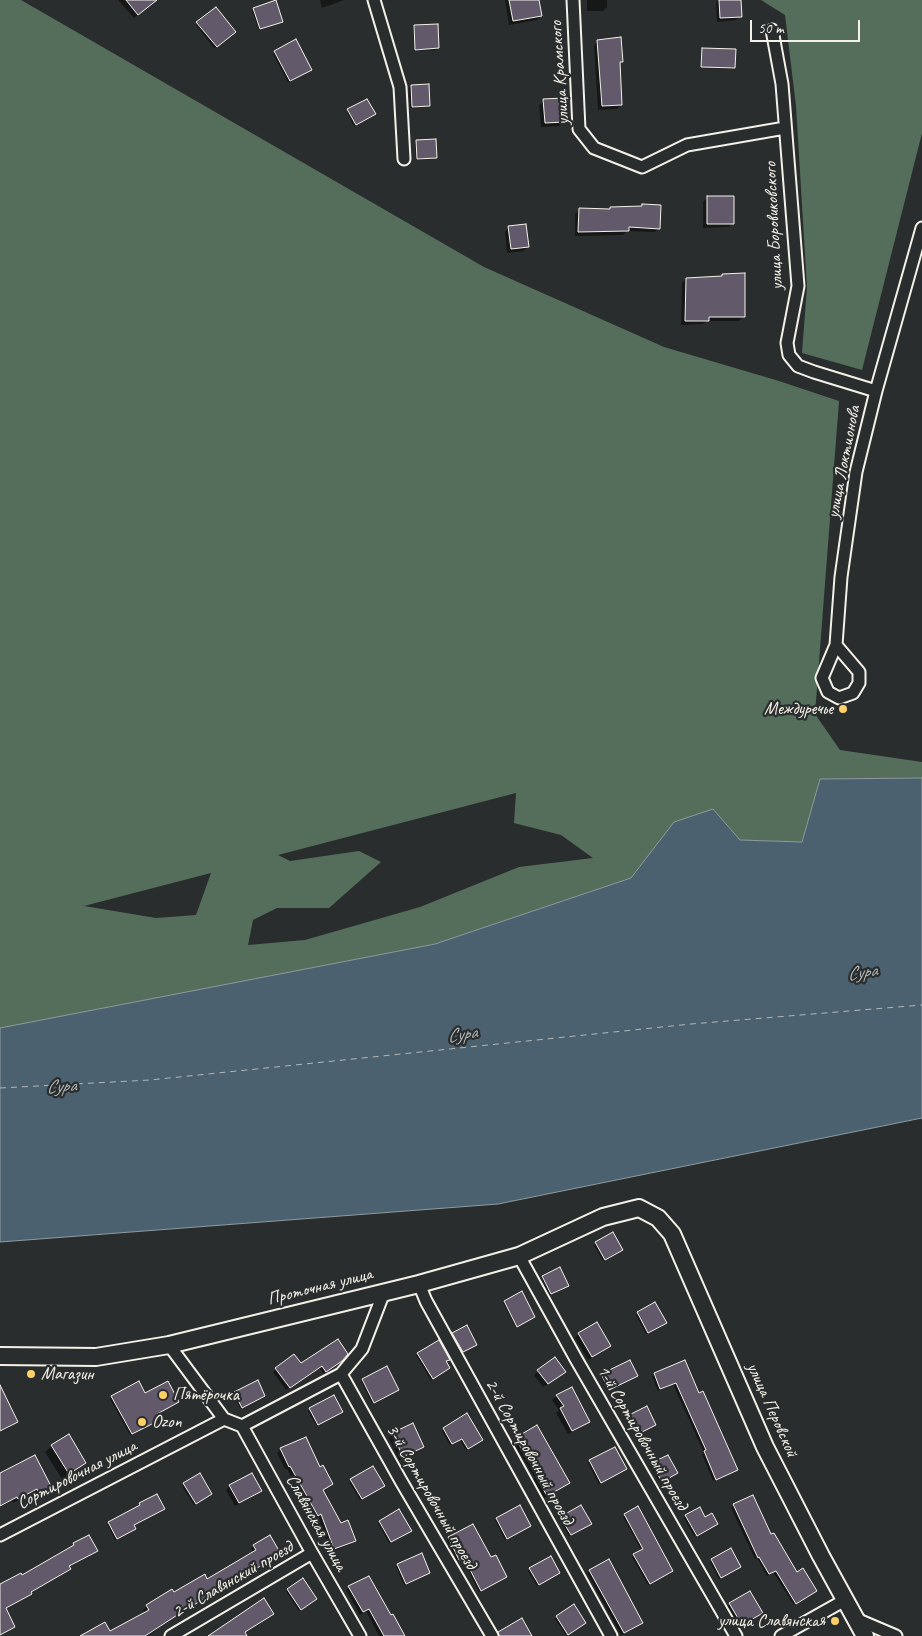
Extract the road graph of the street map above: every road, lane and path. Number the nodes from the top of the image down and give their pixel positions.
1 (374, 0) edge
2 (573, 0) edge
3 (772, 30) dead end
4 (786, 128) junction
5 (404, 159) dead end
6 (922, 228) edge
7 (876, 392) junction
8 (836, 645) junction
9 (639, 1208) joint
10 (519, 1256) junction
11 (420, 1284) junction
12 (384, 1292) junction
13 (169, 1345) junction
14 (0, 1356) edge
15 (341, 1374) junction
16 (224, 1419) junction
17 (242, 1426) junction
18 (0, 1535) edge
19 (312, 1553) junction
20 (845, 1600) junction
21 (856, 1619) junction
22 (171, 1636) edge
23 (360, 1636) edge
24 (492, 1636) edge
25 (611, 1636) edge
26 (736, 1636) edge
27 (781, 1636) edge
28 (865, 1636) edge
29 (896, 1636) edge

1 - 5 street
2 - 4 street, улица Крамского
3 - 4 street, улица Боровиковского
4 - 7 street, улица Боровиковского
6 - 7 street, улица Локтионова
7 - 8 street, улица Локтионова
8 - 8 street, улица Локтионова
9 - 10 main road, Проточная улица
9 - 20 main road, улица Перовской
10 - 11 main road, Проточная улица
10 - 26 street, 1-й Сортировочный проезд
11 - 12 main road, Проточная улица
11 - 25 street, 2-й Сортировочный проезд
12 - 13 main road, Проточная улица
12 - 15 street
13 - 14 main road, Проточная улица
13 - 16 street
15 - 17 street
15 - 24 street, 3-й Сортировочный проезд
16 - 17 street
16 - 18 street, Сортировочная улица
17 - 19 street, Славянская улица
19 - 22 street, 2-й Славянский проезд
19 - 23 street, Славянская улица
20 - 21 main road, улица Перовской
20 - 27 street
21 - 28 main road, улица Перовской
21 - 29 street

